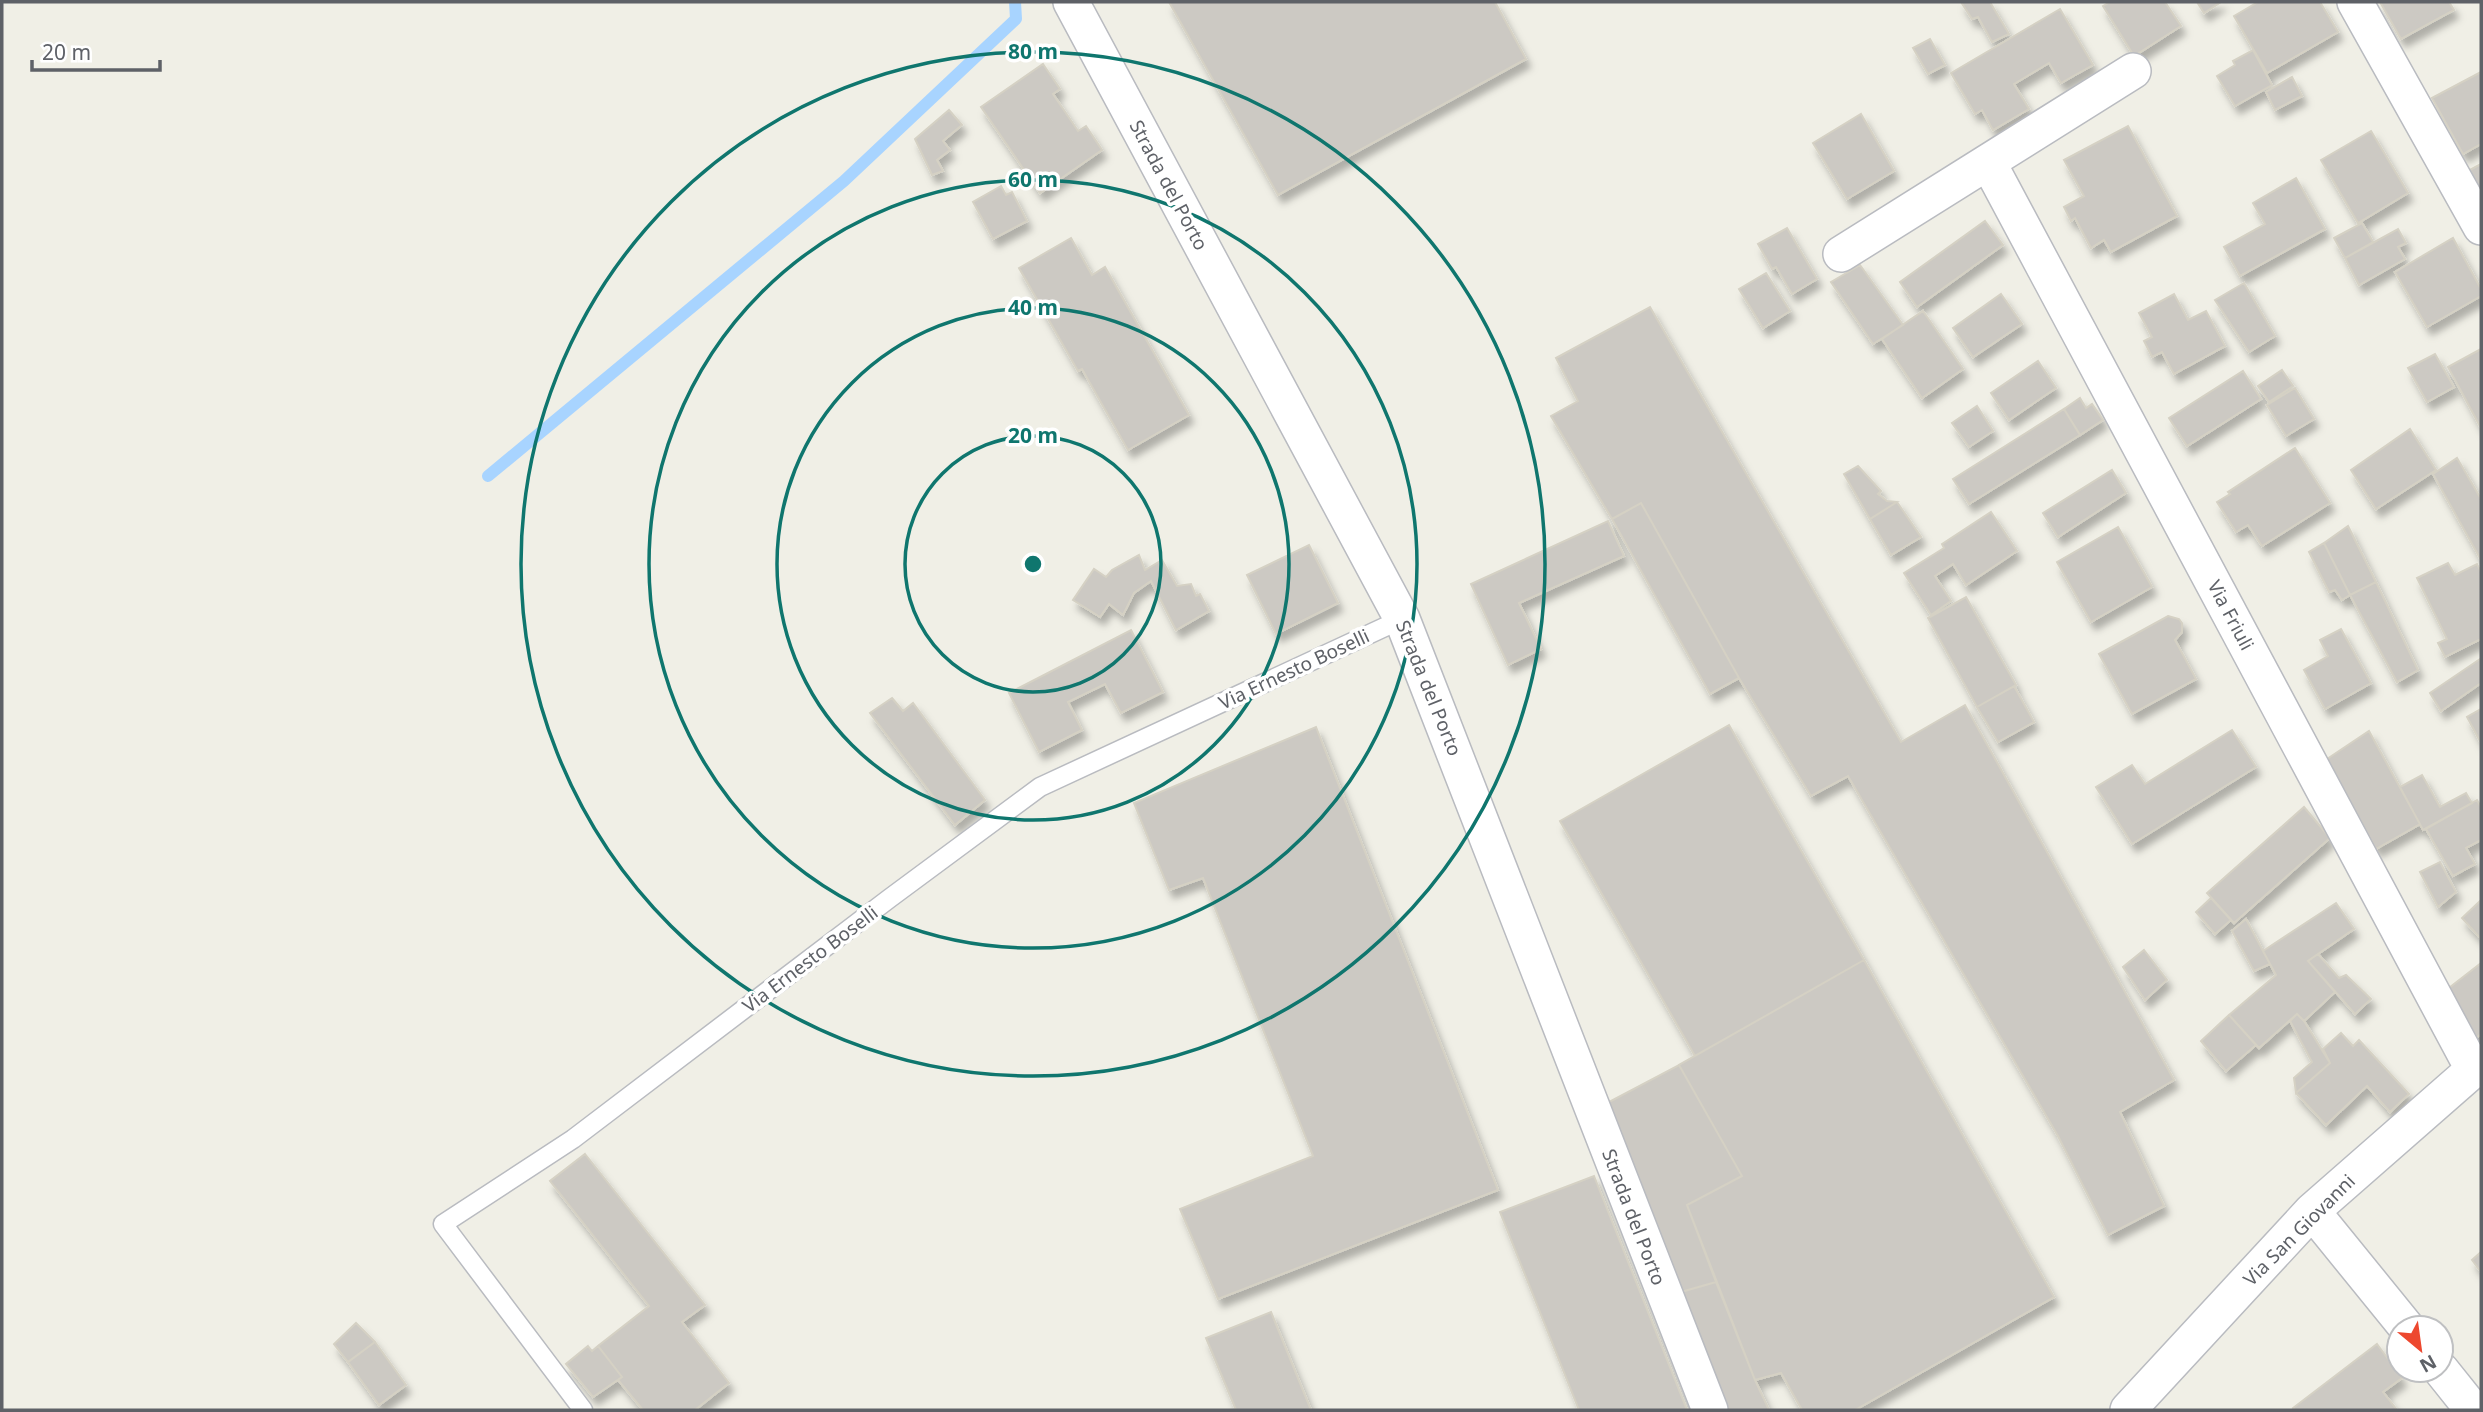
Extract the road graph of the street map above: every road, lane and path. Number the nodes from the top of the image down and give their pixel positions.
1 (1071, 2) edge
2 (2355, 2) edge
3 (2133, 71) dead end
4 (1988, 162) junction
5 (2481, 228) edge
6 (1842, 254) dead end
7 (1402, 619) junction
8 (2477, 1066) edge
9 (2312, 1211) junction
10 (2396, 1314) edge
11 (2452, 1384) edge
12 (583, 1410) edge
13 (1710, 1410) edge
14 (2128, 1410) edge
15 (2473, 1410) edge

1 - 7 street, Strada del Porto
2 - 5 street
3 - 4 street
4 - 6 street
4 - 8 street, Via Friuli
7 - 12 lane, Via Ernesto Boselli
7 - 13 street, Strada del Porto
8 - 9 street, Via San Giovanni
9 - 10 street
9 - 14 street, Via San Giovanni
11 - 15 street

